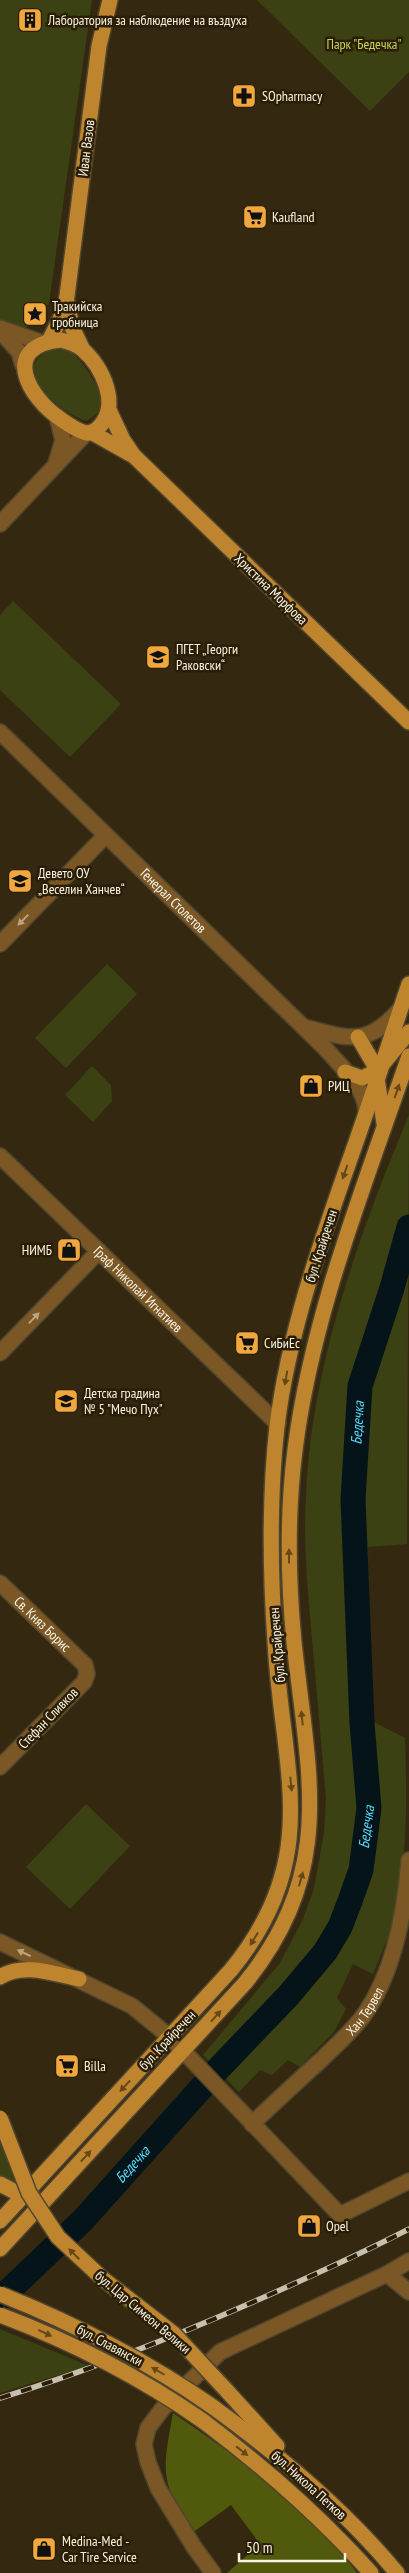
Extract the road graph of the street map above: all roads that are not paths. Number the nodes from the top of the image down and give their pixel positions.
1 (110, 0) edge
2 (67, 296) junction
3 (0, 329) edge
4 (46, 342) junction
5 (82, 348) junction
6 (23, 365) junction
7 (109, 410) junction
8 (57, 416) junction
9 (89, 433) junction
10 (134, 456) junction
11 (54, 468) junction
12 (0, 524) edge
13 (409, 722) edge
14 (0, 732) edge
15 (106, 835) junction
16 (0, 944) edge
17 (409, 984) edge
18 (401, 1008) junction
19 (304, 1027) junction
20 (409, 1032) edge
21 (358, 1037) junction
22 (409, 1056) edge
23 (345, 1072) junction
24 (378, 1072) junction
25 (366, 1112) junction
26 (385, 1126) junction
27 (0, 1156) edge
28 (99, 1251) junction
29 (0, 1353) edge
30 (278, 1424) junction
31 (0, 1583) edge
32 (85, 1665) joint
33 (0, 1767) edge
34 (409, 1860) edge
35 (0, 1942) edge
36 (0, 1977) edge
37 (79, 1979) junction
38 (170, 2038) junction
39 (183, 2052) junction
40 (0, 2118) edge
41 (252, 2124) junction
42 (409, 2181) edge
43 (0, 2184) edge
44 (53, 2192) junction
45 (24, 2196) junction
46 (6, 2210) edge
47 (0, 2221) edge
48 (0, 2249) edge
49 (409, 2261) edge
50 (387, 2274) junction
51 (409, 2292) edge
52 (0, 2294) edge
53 (0, 2315) edge
54 (213, 2407) joint
55 (203, 2421) joint
56 (315, 2488) junction
57 (213, 2573) edge
58 (371, 2573) edge
59 (397, 2573) edge

1 - 2 main road, Иван Вазов
2 - 4 main road, Иван Вазов
2 - 5 main road, Иван Вазов
3 - 4 street
3 - 6 street
4 - 5 main road
4 - 6 main road
5 - 7 main road
6 - 8 main road
7 - 9 main road
7 - 10 main road, Христина Морфова
8 - 9 main road
8 - 11 street
9 - 10 main road, Христина Морфова
9 - 11 street
10 - 13 main road, Христина Морфова
11 - 12 street
14 - 15 street, Генерал Столетов
15 -> 16 street
15 - 19 street, Генерал Столетов
17 - 18 main road, бул. Крайречен
18 - 21 street
18 - 24 main road, бул. Крайречен
19 - 21 street
19 - 23 street, Генерал Столетов
20 - 24 main road
21 - 24 main road
26 -> 22 main road, бул. Крайречен
23 - 24 main road
23 - 25 street, Генерал Столетов
24 - 25 main road, бул. Крайречен
24 - 26 main road
25 -> 30 main road, бул. Крайречен
39 -> 26 main road, бул. Крайречен
27 - 28 street, Граф Николай Игнатиев
29 -> 28 street
28 - 30 street, Граф Николай Игнатиев
30 -> 38 main road, бул. Крайречен
31 - 32 street, Св. Княз Борис
32 - 33 street, Стефан Сливков
34 - 41 street, Хан Тервел
37 -> 35 street
36 - 37 main road
37 - 38 street
38 - 39 street
38 -> 45 main road, бул. Крайречен
39 - 41 street
44 -> 39 main road, бул. Крайречен
56 -> 40 main road, бул. Цар Симеон Велики, bridge
41 - 42 street
43 - 45 main road
44 - 45 main road
44 - 48 main road, бул. Крайречен
45 - 46 main road, бул. Крайречен
46 - 47 main road, бул. Крайречен
49 - 50 street
50 - 51 street
50 - 57 street
54 -> 52 main road, бул. Славянски, bridge
53 -> 55 main road, бул. Славянски, bridge
54 - 56 main road, бул. Никола Петков
55 -> 58 main road, бул. Никола Петков
56 - 59 main road, бул. Никола Петков

